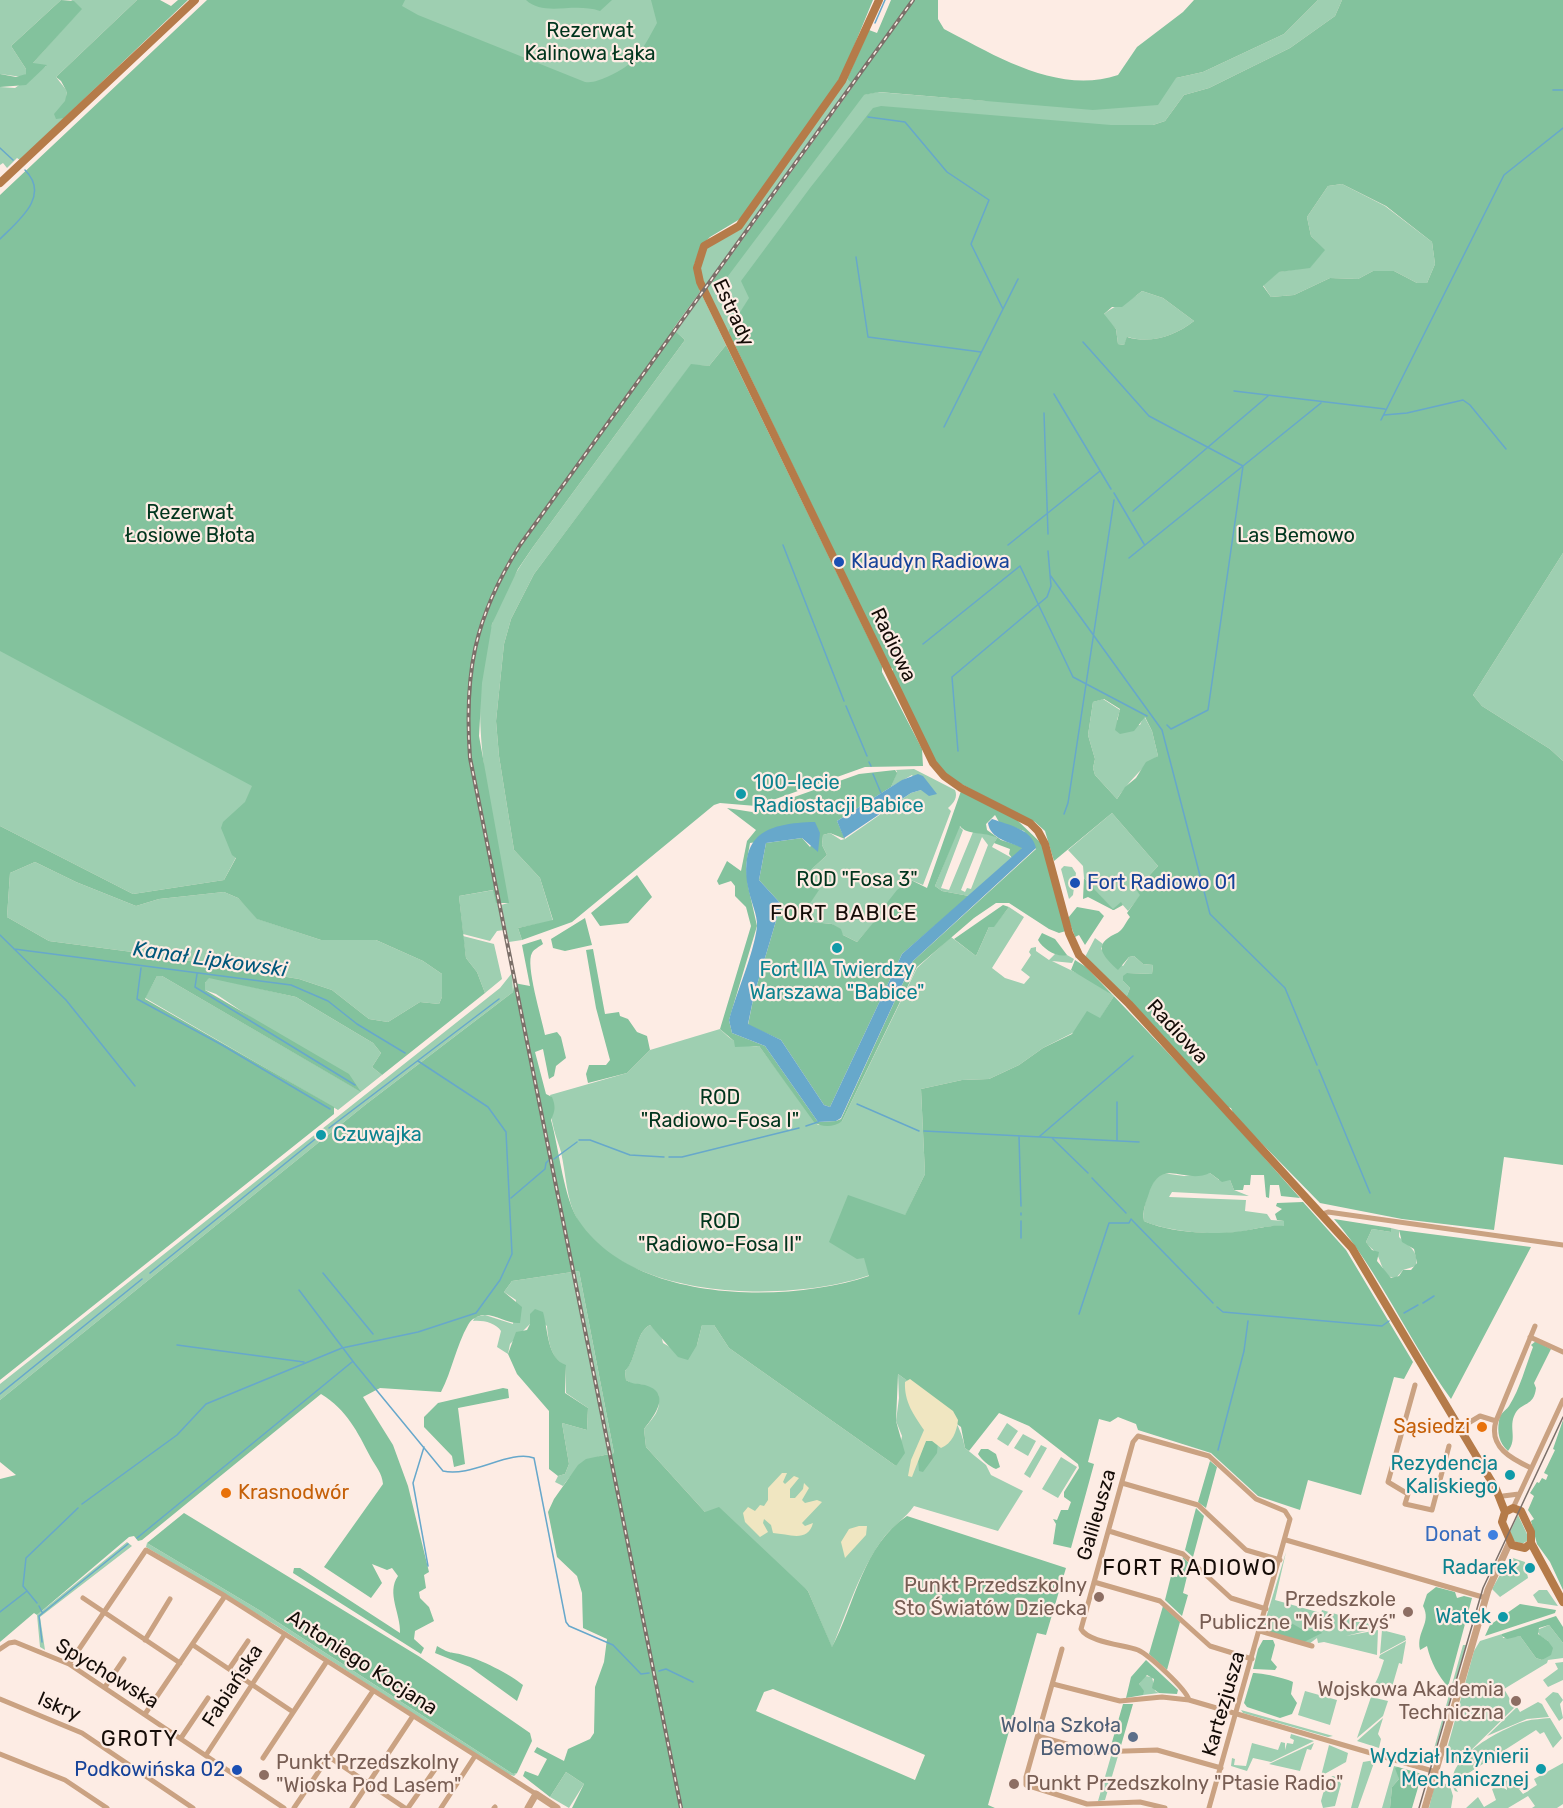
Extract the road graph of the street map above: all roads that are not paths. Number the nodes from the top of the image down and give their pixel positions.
1 (195, 0) edge
2 (879, 0) edge
3 (0, 183) edge
4 (854, 603) joint
5 (1322, 1214) junction
6 (1563, 1245) edge
7 (1535, 1326) dead end
8 (1530, 1337) junction
9 (1563, 1352) edge
10 (1415, 1385) dead end
11 (1563, 1400) edge
12 (1496, 1421) junction
13 (1460, 1428) junction
14 (1449, 1446) dead end
15 (1531, 1468) junction
16 (1122, 1483) junction
17 (1499, 1493) junction
18 (1518, 1494) junction
19 (1280, 1508) joint
20 (1513, 1508) junction
21 (1109, 1532) junction
22 (1286, 1540) junction
23 (1520, 1545) junction
24 (1280, 1560) junction
25 (1094, 1582) junction
26 (225, 1596) junction
27 (83, 1598) dead end
28 (1486, 1598) junction
29 (170, 1599) dead end
30 (1563, 1602) edge
31 (1266, 1609) junction
32 (104, 1613) junction
33 (1260, 1631) junction
34 (285, 1634) junction
35 (145, 1640) junction
36 (248, 1641) dead end
37 (193, 1645) junction
38 (1312, 1646) dead end
39 (0, 1649) edge
40 (1062, 1649) dead end
41 (124, 1659) dead end
42 (1252, 1659) junction
43 (327, 1661) junction
44 (69, 1664) junction
45 (180, 1664) junction
46 (229, 1669) junction
47 (252, 1684) junction
48 (1053, 1684) junction
49 (105, 1687) junction
50 (373, 1691) junction
51 (208, 1698) dead end
52 (0, 1699) edge
53 (1189, 1700) junction
54 (293, 1712) junction
55 (145, 1714) junction
56 (1236, 1714) junction
57 (413, 1716) junction
58 (1038, 1736) junction
59 (181, 1738) junction
60 (0, 1755) edge
61 (206, 1755) junction
62 (475, 1756) junction
63 (329, 1757) junction
64 (263, 1758) dead end
65 (438, 1765) dead end
66 (1221, 1768) junction
67 (1436, 1772) junction
68 (368, 1784) junction
69 (538, 1796) junction
70 (442, 1807) edge
71 (107, 1808) edge
72 (193, 1808) edge
73 (284, 1808) edge
74 (294, 1808) edge
75 (352, 1808) edge
76 (406, 1808) edge
77 (528, 1808) edge
78 (532, 1808) edge
79 (557, 1808) edge
80 (1165, 1808) edge
81 (1209, 1808) edge
82 (1425, 1808) edge

1 - 3 main road
2 - 4 main road, Estrady
4 - 5 main road, Radiowa
5 - 6 street
5 - 13 main road, Radiowa
7 - 8 street
8 - 9 street
8 - 12 street
10 - 14 street
11 - 15 street
12 - 13 street
12 - 15 street
13 - 17 main road, Radiowa
15 - 18 street
16 - 19 street, Galileusza
16 - 21 street, Galileusza
16 - 24 street
17 - 18 street
17 - 20 main road, Radiowa
18 - 20 street
19 - 22 street, Kartezjusza
20 - 23 main road
20 - 23 main road
21 - 25 street, Galileusza
21 - 31 street
22 - 24 street, Kartezjusza
22 - 28 street
23 - 28 street
23 - 30 main road
24 - 31 street, Kartezjusza
25 - 42 street
25 - 53 street, Galileusza
26 - 32 street, Antoniego Kocjana
26 - 34 street, Antoniego Kocjana
26 - 37 street
27 - 32 street
28 - 67 street
29 - 35 street
31 - 33 street, Kartezjusza
32 - 35 street
32 - 44 street
33 - 38 street
33 - 42 street, Kartezjusza
34 - 43 street, Antoniego Kocjana
34 - 47 street, Fabiańska
35 - 45 street
36 - 46 street
37 - 45 street
37 - 46 street
39 - 44 street, Spychowska
40 - 48 street
41 - 49 street
42 - 56 street, Kartezjusza
43 - 50 street, Antoniego Kocjana
43 - 54 street
44 - 49 street, Spychowska
45 - 55 street
46 - 47 street
47 - 54 street
47 - 61 street, Fabiańska
48 - 53 street
48 - 58 street
49 - 55 street, Spychowska
50 - 57 street, Antoniego Kocjana
50 - 63 street
51 - 59 street
52 - 72 street, Iskry
53 - 56 street
54 - 64 street
55 - 59 street, Spychowska
56 - 66 street, Kartezjusza
56 - 67 street
57 - 62 street, Antoniego Kocjana
57 - 68 street
58 - 66 street
58 - 80 street
59 - 61 street, Spychowska
60 - 71 street
61 - 73 street, Spychowska
62 - 69 street, Antoniego Kocjana
62 - 70 street
63 - 68 street
63 - 74 street
65 - 76 street
66 - 81 street, Kartezjusza
67 - 82 street
68 - 75 street
68 - 76 street
69 - 77 street
69 - 78 street
69 - 79 street, Antoniego Kocjana

